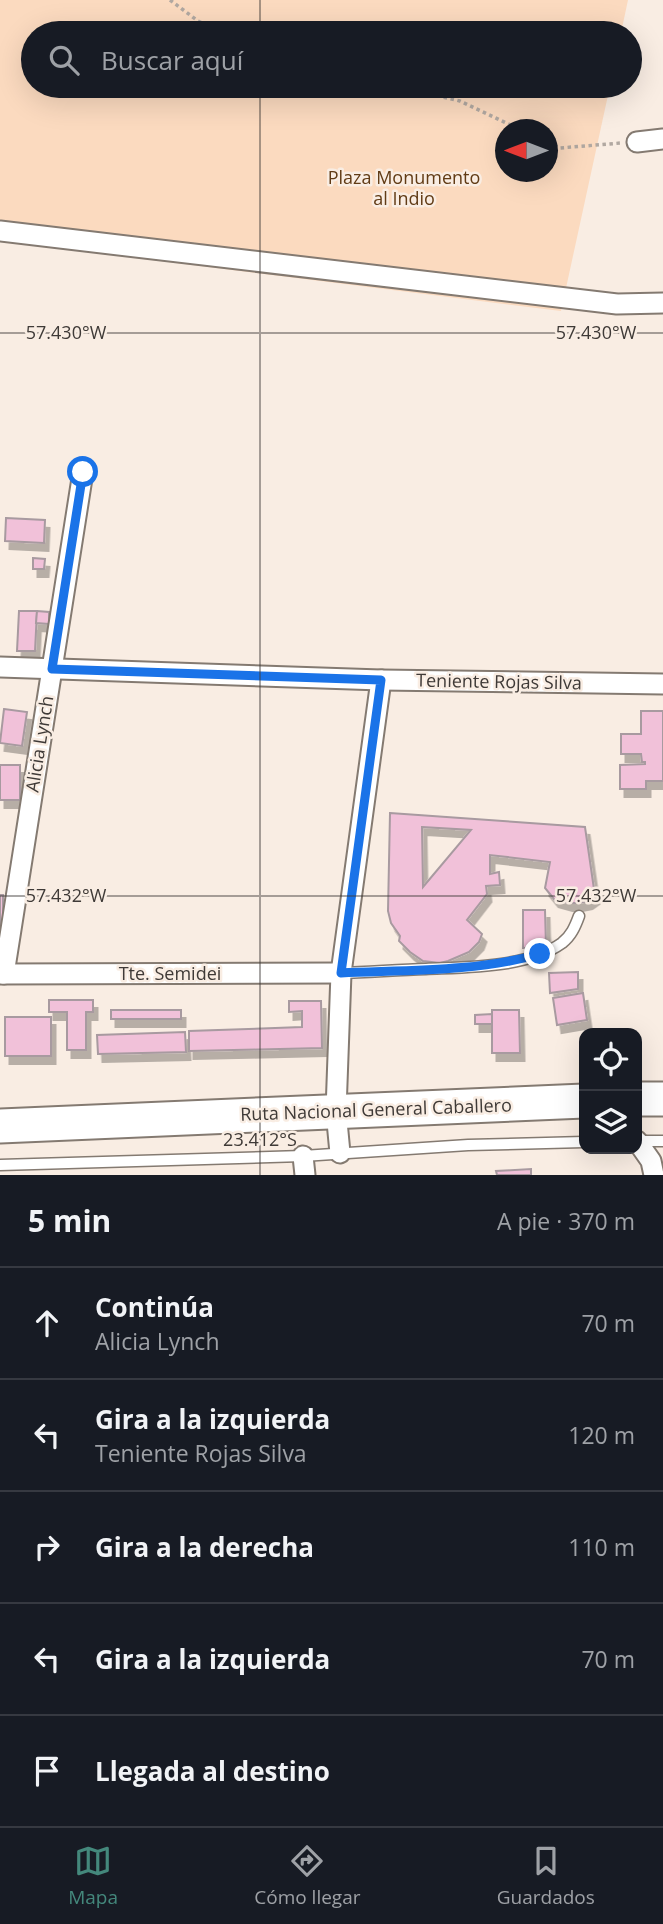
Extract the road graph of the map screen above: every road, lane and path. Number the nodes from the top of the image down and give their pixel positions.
1 (170, 0) edge
2 (198, 21) edge
3 (447, 98) edge
4 (498, 119) edge
5 (663, 139) edge
6 (637, 142) joint
7 (558, 147) edge
8 (0, 231) edge
9 (663, 303) edge
10 (83, 472) dead end
11 (0, 667) edge
12 (52, 669) junction
13 (381, 680) junction
14 (663, 684) edge
15 (579, 916) dead end
16 (341, 973) junction
17 (2, 974) edge
18 (642, 1099) edge
19 (663, 1099) edge
20 (579, 1101) edge
21 (336, 1111) junction
22 (0, 1126) edge
23 (642, 1141) edge
24 (663, 1141) edge
25 (579, 1142) edge
26 (642, 1148) edge
27 (340, 1153) junction
28 (0, 1165) edge
29 (304, 1165) edge
30 (654, 1175) edge

1 - 2 path
3 - 4 path
5 - 6 street
6 - 7 path
8 - 9 street
10 - 12 street, Alicia Lynch
11 - 12 street, Teniente Rojas Silva
12 - 13 street, Teniente Rojas Silva
12 - 17 street, Alicia Lynch
13 - 14 street, Teniente Rojas Silva
13 - 16 street
15 - 16 lane
16 - 17 street, Tte. Semidei
16 - 21 street
18 - 19 highway
20 - 21 highway, Ruta Nacional General Caballero
21 - 22 highway, Ruta Nacional General Caballero
21 - 27 street
23 - 24 lane
25 - 27 lane
26 - 30 street
27 - 29 lane
28 - 29 lane

